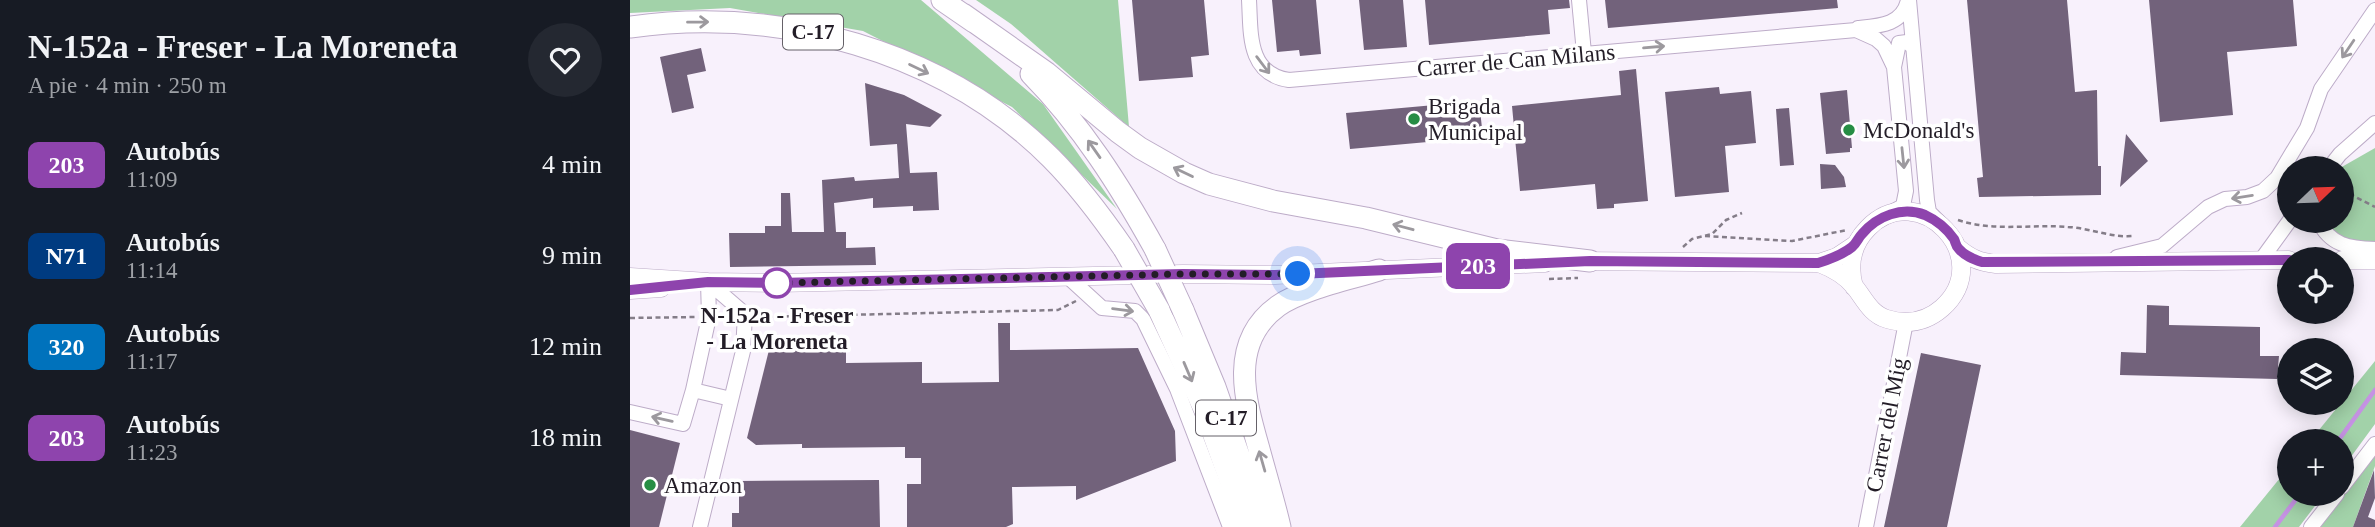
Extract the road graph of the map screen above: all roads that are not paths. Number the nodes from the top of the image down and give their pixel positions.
1 (942, 0) edge
2 (1249, 0) edge
3 (1579, 0) edge
4 (1908, 0) edge
5 (2375, 10) edge
6 (963, 14) junction
7 (630, 27) edge
8 (1843, 30) junction
9 (1913, 47) junction
10 (1584, 54) junction
11 (1894, 68) junction
12 (2375, 122) edge
13 (2338, 156) edge
14 (1884, 216) junction
15 (1940, 223) junction
16 (2281, 233) edge
17 (2327, 233) edge
18 (1856, 245) junction
19 (1958, 248) junction
20 (2375, 249) edge
21 (2261, 260) junction
22 (2277, 260) edge
23 (2354, 260) edge
24 (2375, 260) edge
25 (2095, 262) junction
26 (1818, 263) junction
27 (1996, 264) junction
28 (1586, 269) junction
29 (1379, 270) junction
30 (630, 276) edge
31 (1067, 276) junction
32 (708, 282) junction
33 (1958, 285) junction
34 (1854, 287) junction
35 (630, 290) edge
36 (1906, 322) junction
37 (693, 390) junction
38 (731, 399) junction
39 (630, 412) edge
40 (2375, 444) edge
41 (2354, 471) edge
42 (2328, 506) edge
43 (700, 527) edge
44 (1230, 527) edge
45 (1247, 527) edge
46 (1265, 527) edge
47 (1280, 527) edge
48 (1866, 527) edge
49 (2311, 527) edge

1 - 6 highway, C-17
2 -> 10 street, Carrer de Can Milans
3 - 10 street
4 - 8 street, Carrer de Can Milans
4 - 9 street, Carrer de Can Milans
5 -> 25 street
28 -> 6 highway
46 -> 6 highway, C-17, bridge
7 -> 45 highway, C-17, bridge
10 -> 8 street, Carrer de Can Milans
8 - 11 street, Carrer de Can Milans
9 - 11 street
9 - 15 street, Carrer de Can Milans
11 -> 14 street, Carrer de Can Milans
12 - 13 street
14 - 15 main road
14 - 18 main road
15 - 19 main road
16 - 21 street
17 - 20 street
18 - 26 main road
18 - 34 main road
19 - 27 main road
19 - 33 main road
21 - 22 main road
21 - 25 main road
23 - 24 main road
25 - 27 main road
26 - 28 main road
26 - 34 main road
27 - 33 main road
28 - 29 main road
29 - 31 main road
47 -> 29 highway
30 - 32 main road
31 - 32 main road
31 -> 44 street
32 - 35 main road
32 - 37 street
32 - 38 street
33 - 36 main road
34 - 36 main road
36 - 48 street, Carrer del Mig
37 - 38 street
37 -> 39 street
38 - 43 street
40 - 41 street
42 - 49 street

